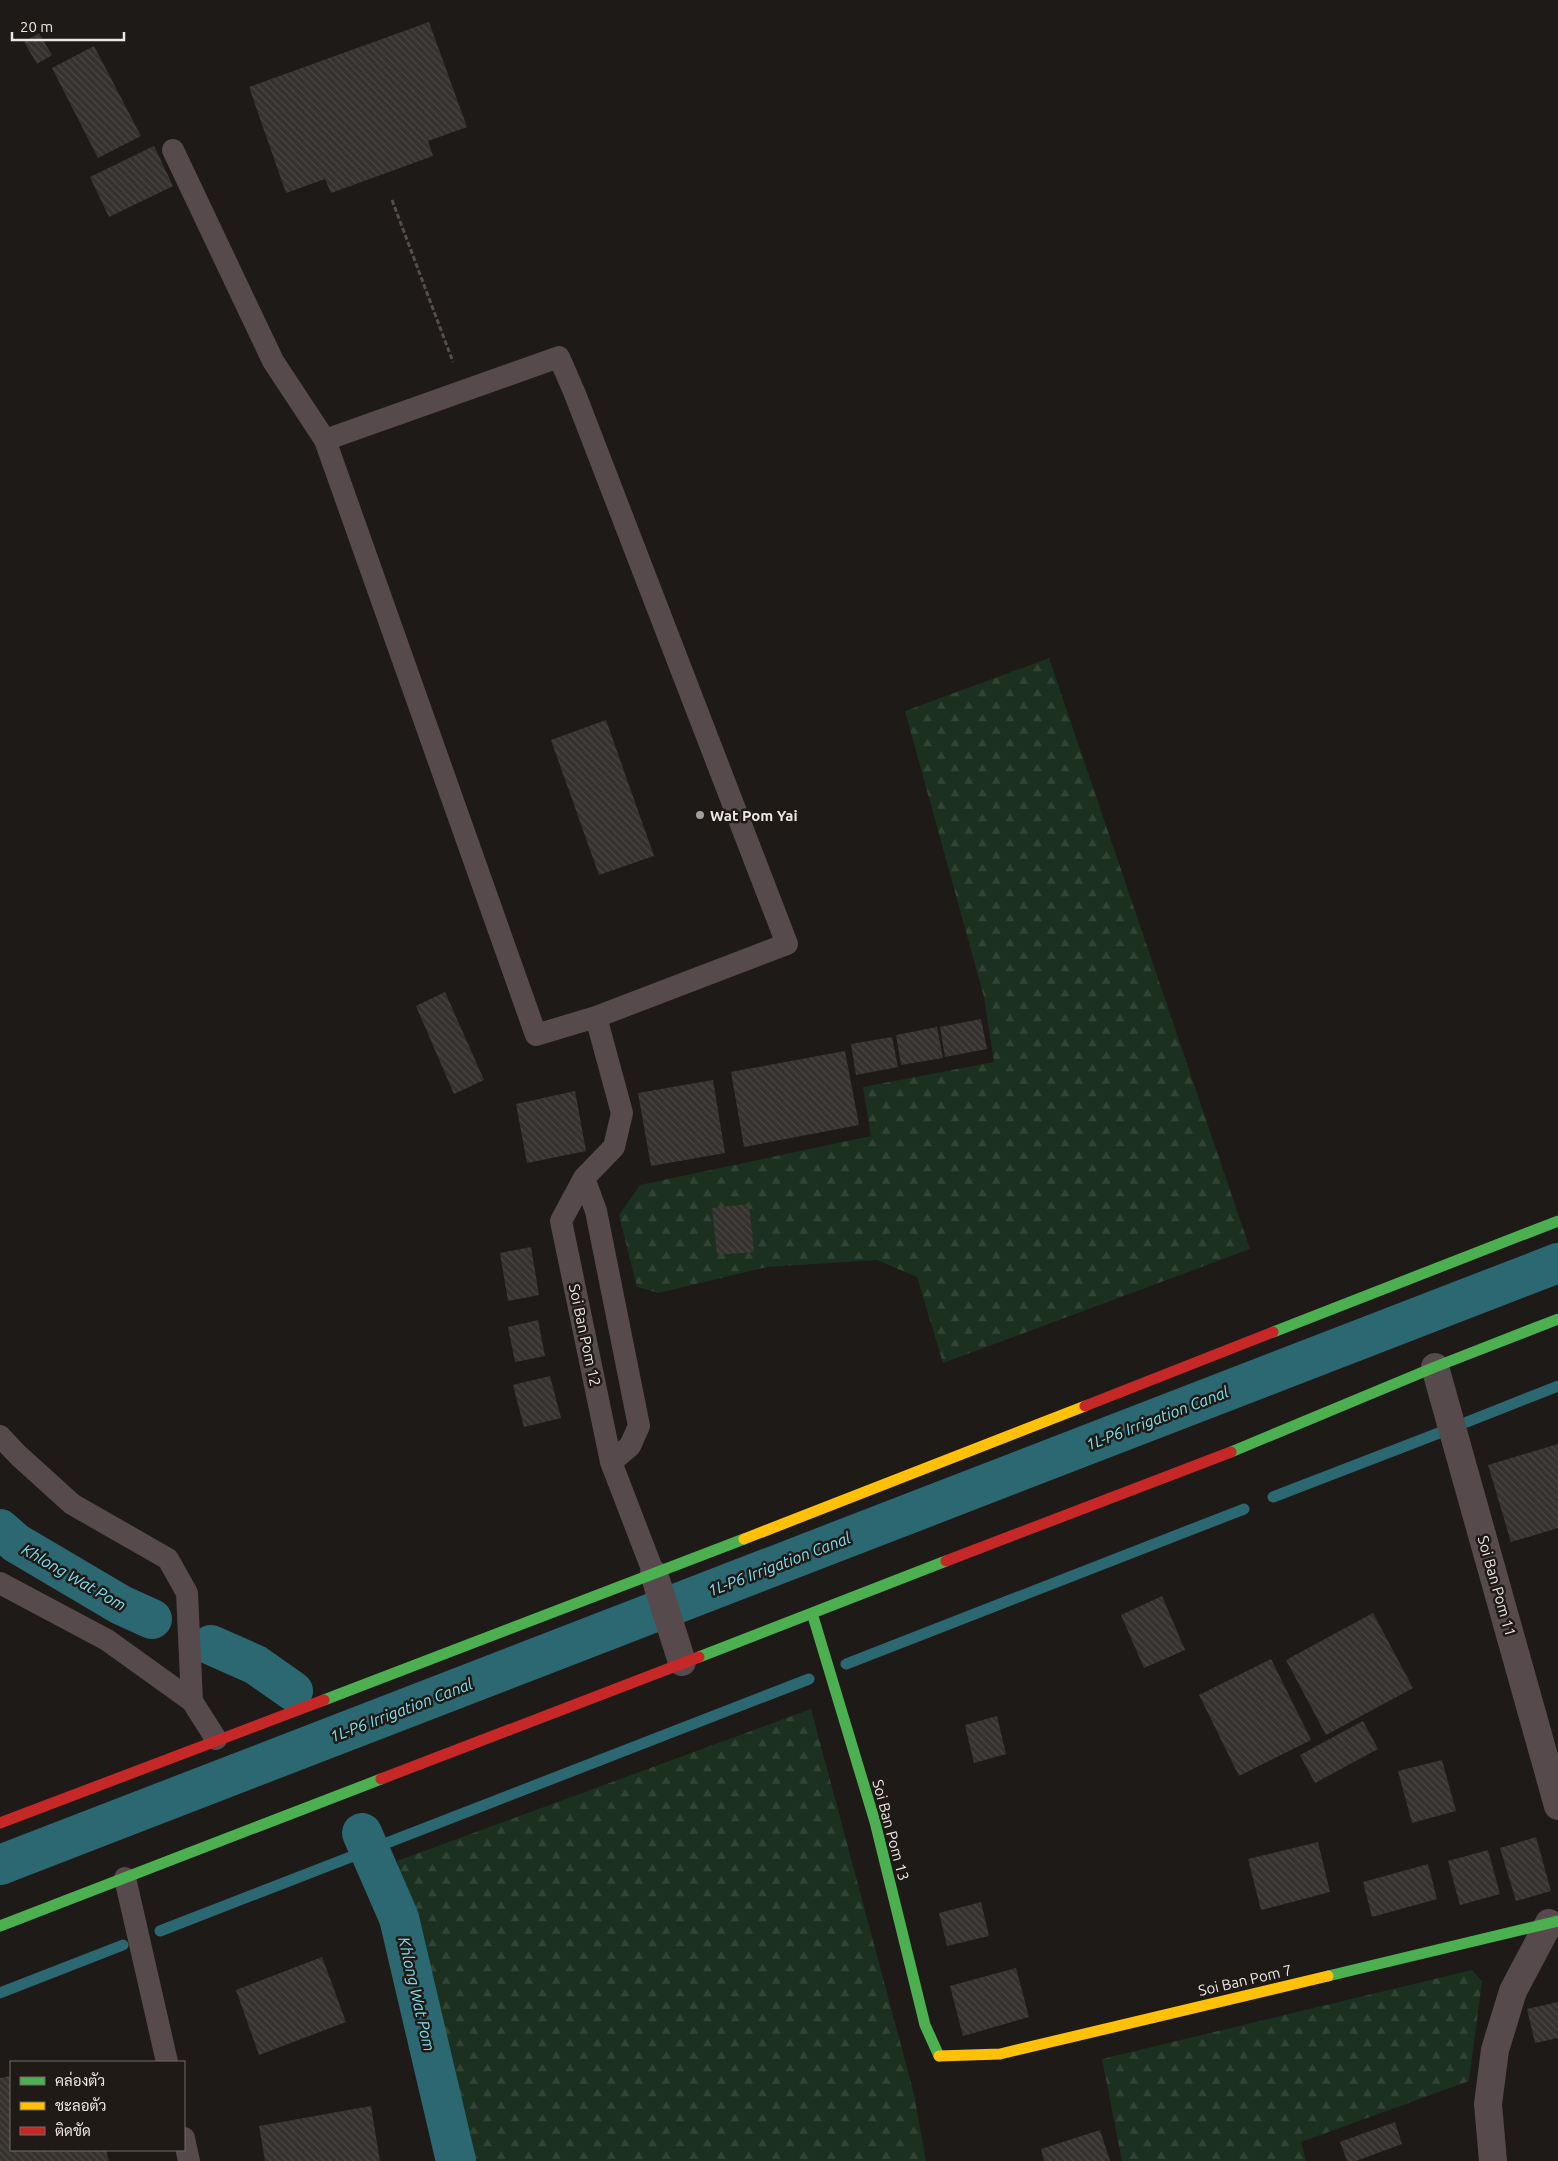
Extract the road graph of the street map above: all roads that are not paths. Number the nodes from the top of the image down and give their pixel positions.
1 (172, 150) dead end
2 (325, 440) junction
3 (596, 1017) junction
4 (584, 1178) junction
5 (1558, 1221) edge
6 (1558, 1319) edge
7 (1436, 1367) junction
8 (0, 1436) edge
9 (611, 1462) junction
10 (0, 1582) edge
11 (657, 1583) junction
12 (812, 1613) junction
13 (682, 1662) junction
14 (192, 1701) junction
15 (216, 1739) junction
16 (1558, 1806) edge
17 (0, 1823) edge
18 (125, 1878) junction
19 (1554, 1922) edge
20 (0, 1926) edge
21 (938, 2056) joint
22 (167, 2061) edge
23 (185, 2143) edge
24 (189, 2161) edge
25 (1493, 2161) edge

1 - 2 lane
2 - 3 lane
2 - 3 lane
3 - 4 lane, Soi Ban Pom 12
4 - 9 lane, Soi Ban Pom 12
4 - 9 lane
5 - 11 street
6 - 7 street
7 - 12 street
7 - 16 street, Soi Ban Pom 11
8 - 14 lane
9 - 11 lane, Soi Ban Pom 12
10 - 14 lane
11 - 13 street, Soi Ban Pom 12
11 - 15 street
12 - 13 street
12 - 21 street, Soi Ban Pom 13
13 - 18 street
14 - 15 lane
15 - 17 street
18 - 20 street
18 - 22 lane
19 - 21 street, Soi Ban Pom 7
19 - 25 street
23 - 24 lane

